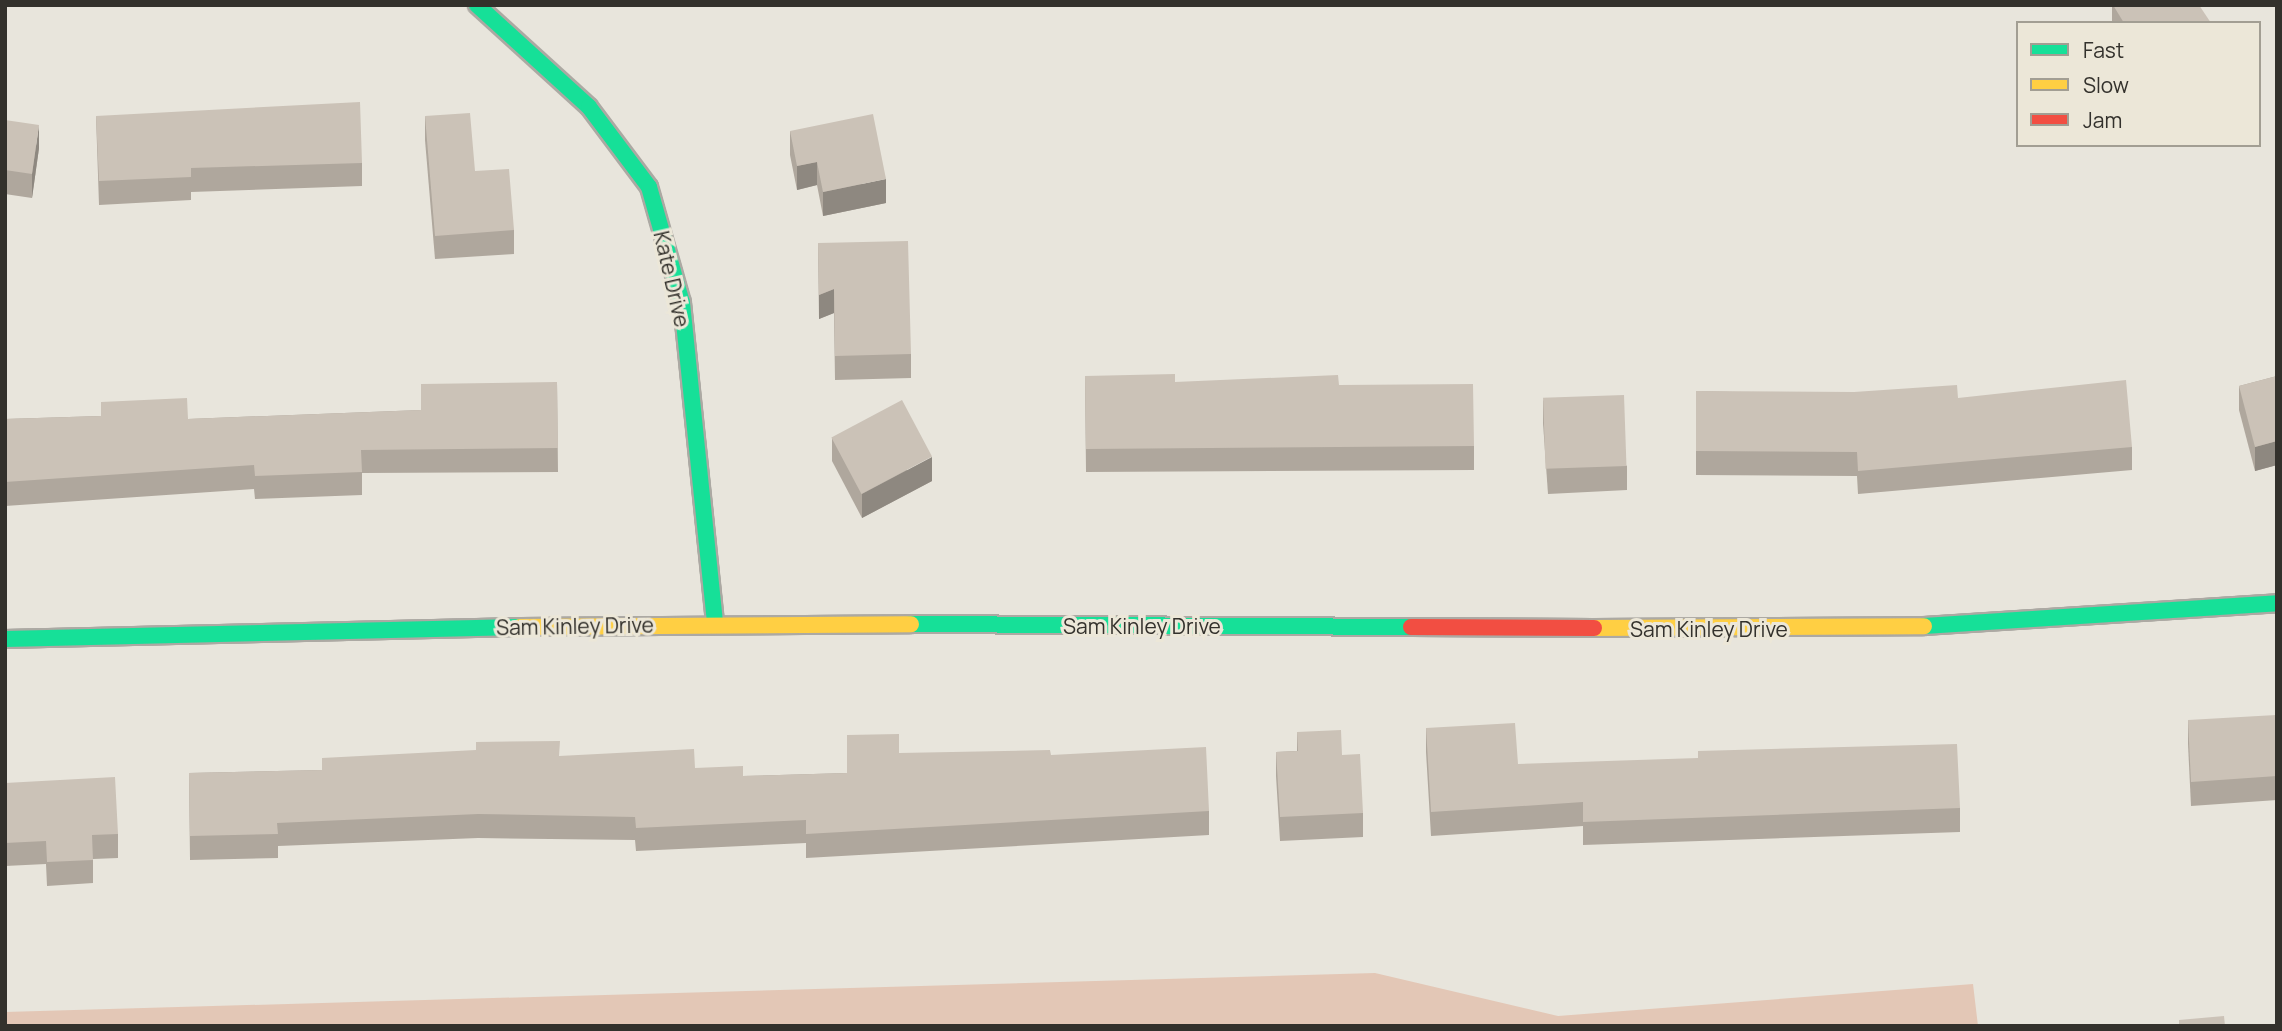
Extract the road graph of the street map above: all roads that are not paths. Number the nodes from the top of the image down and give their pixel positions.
1 (477, 5) edge
2 (2277, 603) edge
3 (715, 623) junction
4 (5, 639) edge

1 - 3 street, Kate Drive
2 - 3 street, Sam Kinley Drive
3 - 4 street, Sam Kinley Drive

